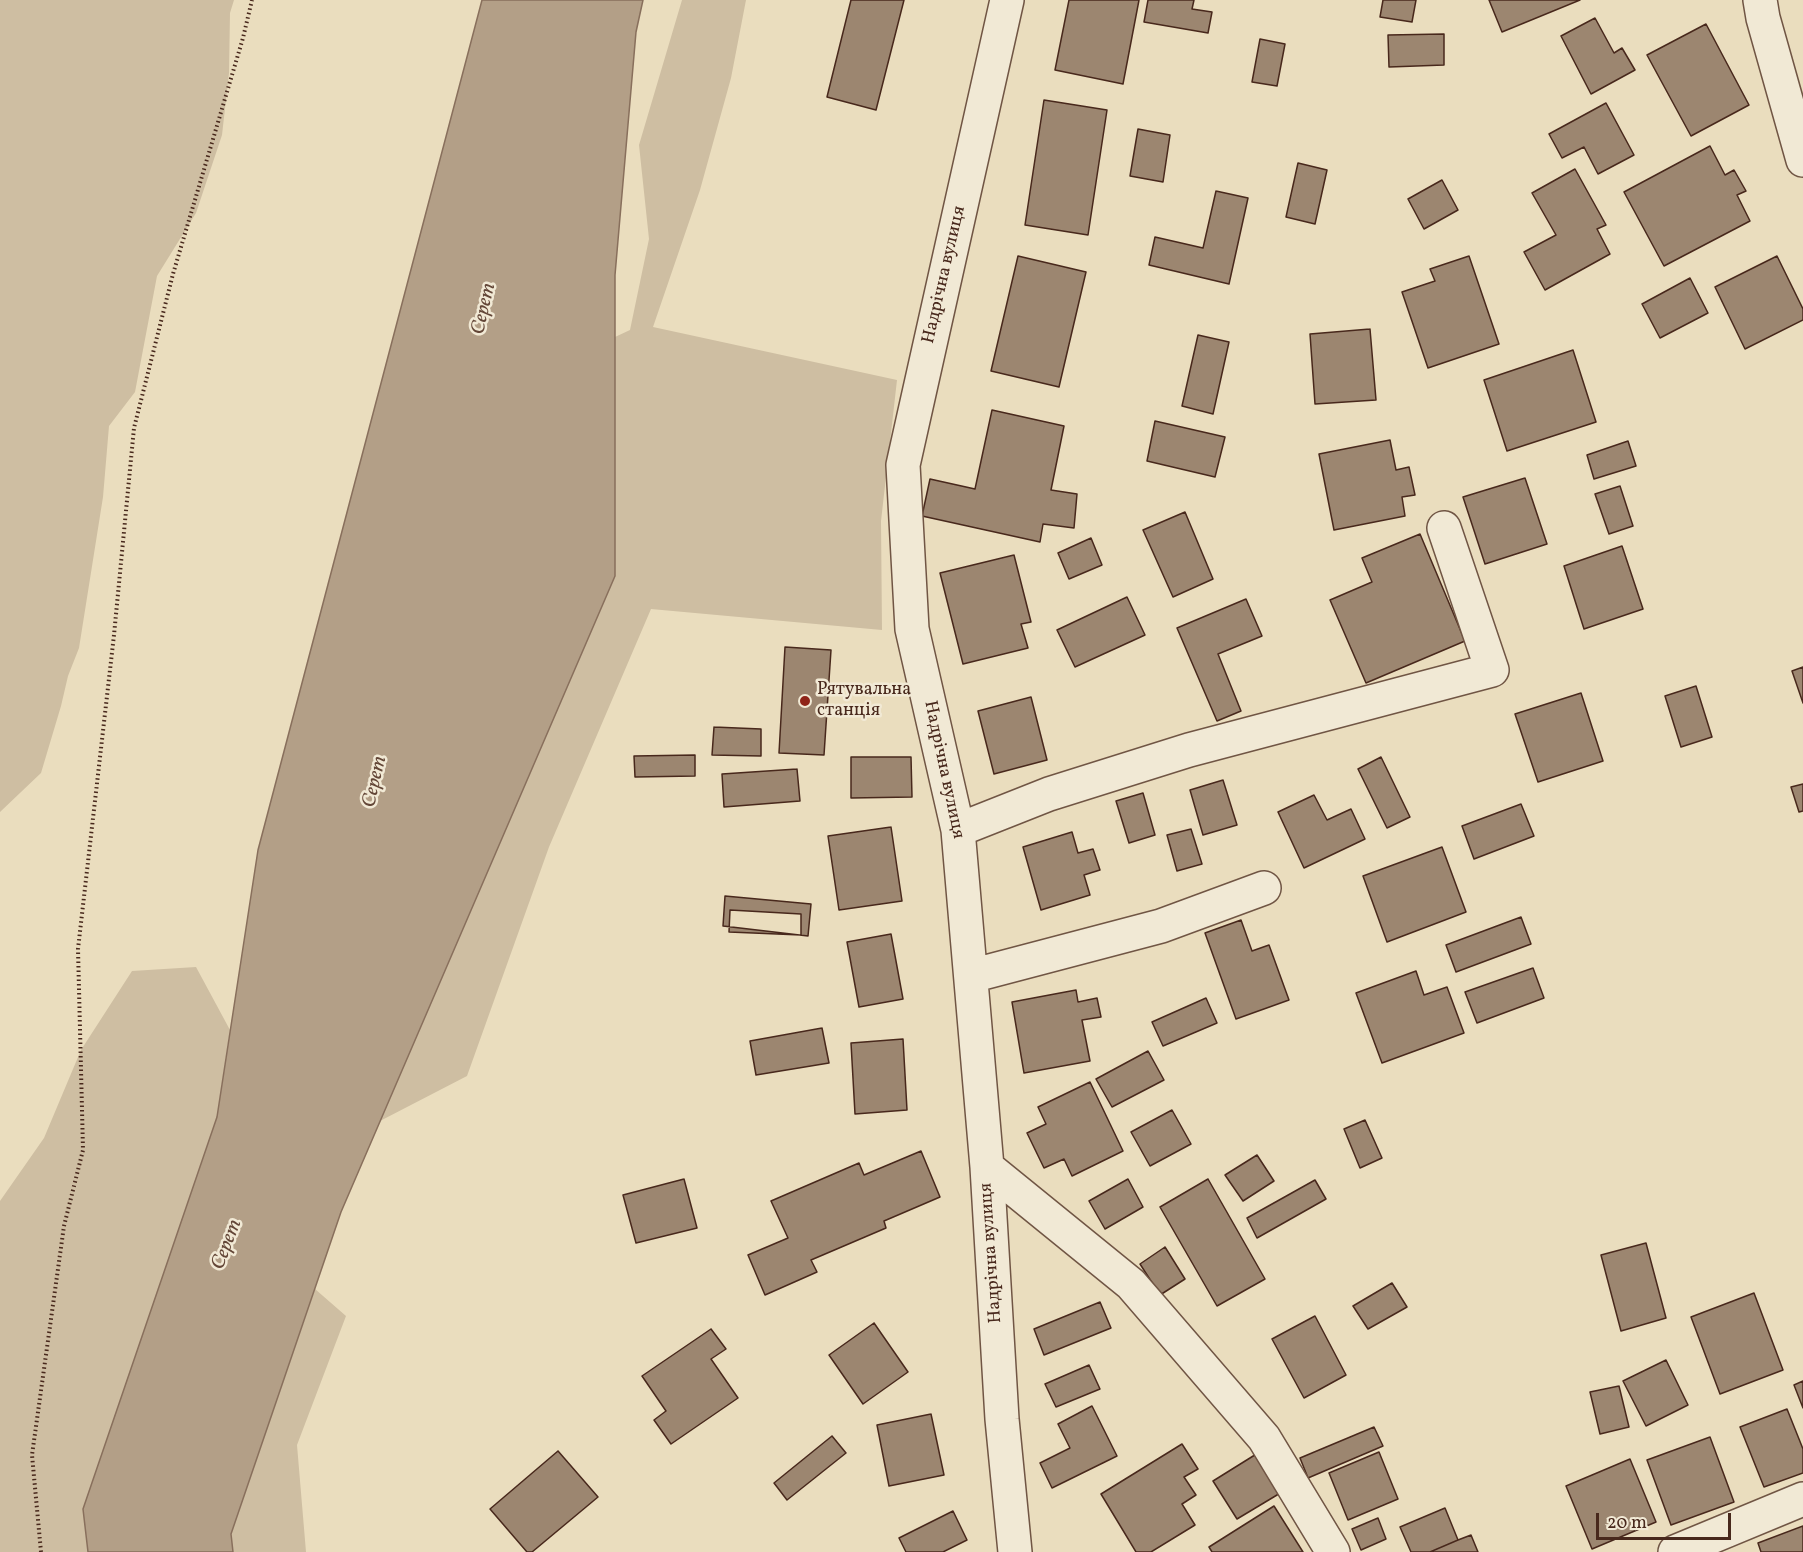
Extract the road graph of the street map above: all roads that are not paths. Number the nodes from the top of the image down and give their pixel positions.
1 (1007, 0) edge
2 (1760, 0) edge
3 (1803, 160) edge
4 (1444, 528) dead end
5 (958, 830) junction
6 (1264, 888) dead end
7 (971, 976) junction
8 (987, 1167) junction
9 (1803, 1499) edge
10 (1015, 1552) edge
11 (1333, 1552) edge
12 (1675, 1552) edge

1 - 5 street, Надрічна вулиця
2 - 3 street
4 - 5 street
5 - 7 street, Надрічна вулиця
6 - 7 street
7 - 8 street, Надрічна вулиця
8 - 10 street, Надрічна вулиця
8 - 11 street
9 - 12 street

